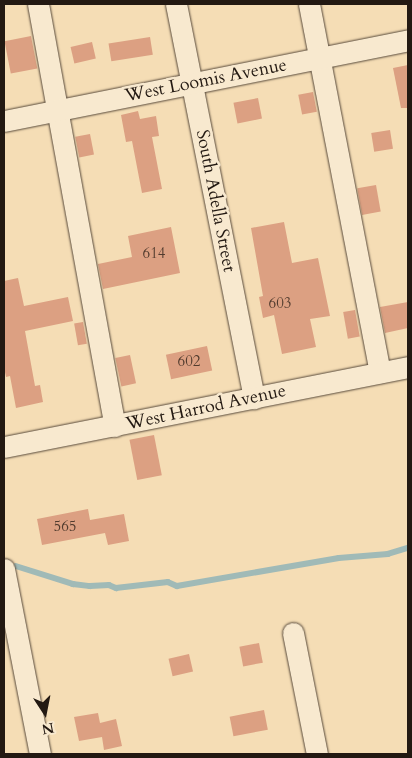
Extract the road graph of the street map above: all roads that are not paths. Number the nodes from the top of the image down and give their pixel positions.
1 (38, 4) edge
2 (176, 4) edge
3 (308, 4) edge
4 (408, 40) edge
5 (319, 58) junction
6 (192, 83) junction
7 (57, 110) junction
8 (4, 121) edge
9 (408, 366) edge
10 (380, 372) junction
11 (254, 398) junction
12 (115, 426) junction
13 (4, 447) edge
14 (4, 570) edge
15 (294, 633) dead end
16 (40, 754) edge
17 (317, 754) edge

1 - 7 street
2 - 6 street, South Adella Street
3 - 5 street
4 - 5 street, West Loomis Avenue
5 - 6 street, West Loomis Avenue
5 - 10 street
6 - 7 street, West Loomis Avenue
6 - 11 street, South Adella Street
7 - 8 street, West Loomis Avenue
7 - 12 street
9 - 10 street, West Harrod Avenue
10 - 11 street, West Harrod Avenue
11 - 12 street, West Harrod Avenue
12 - 13 street, West Harrod Avenue
14 - 16 street
15 - 17 street

